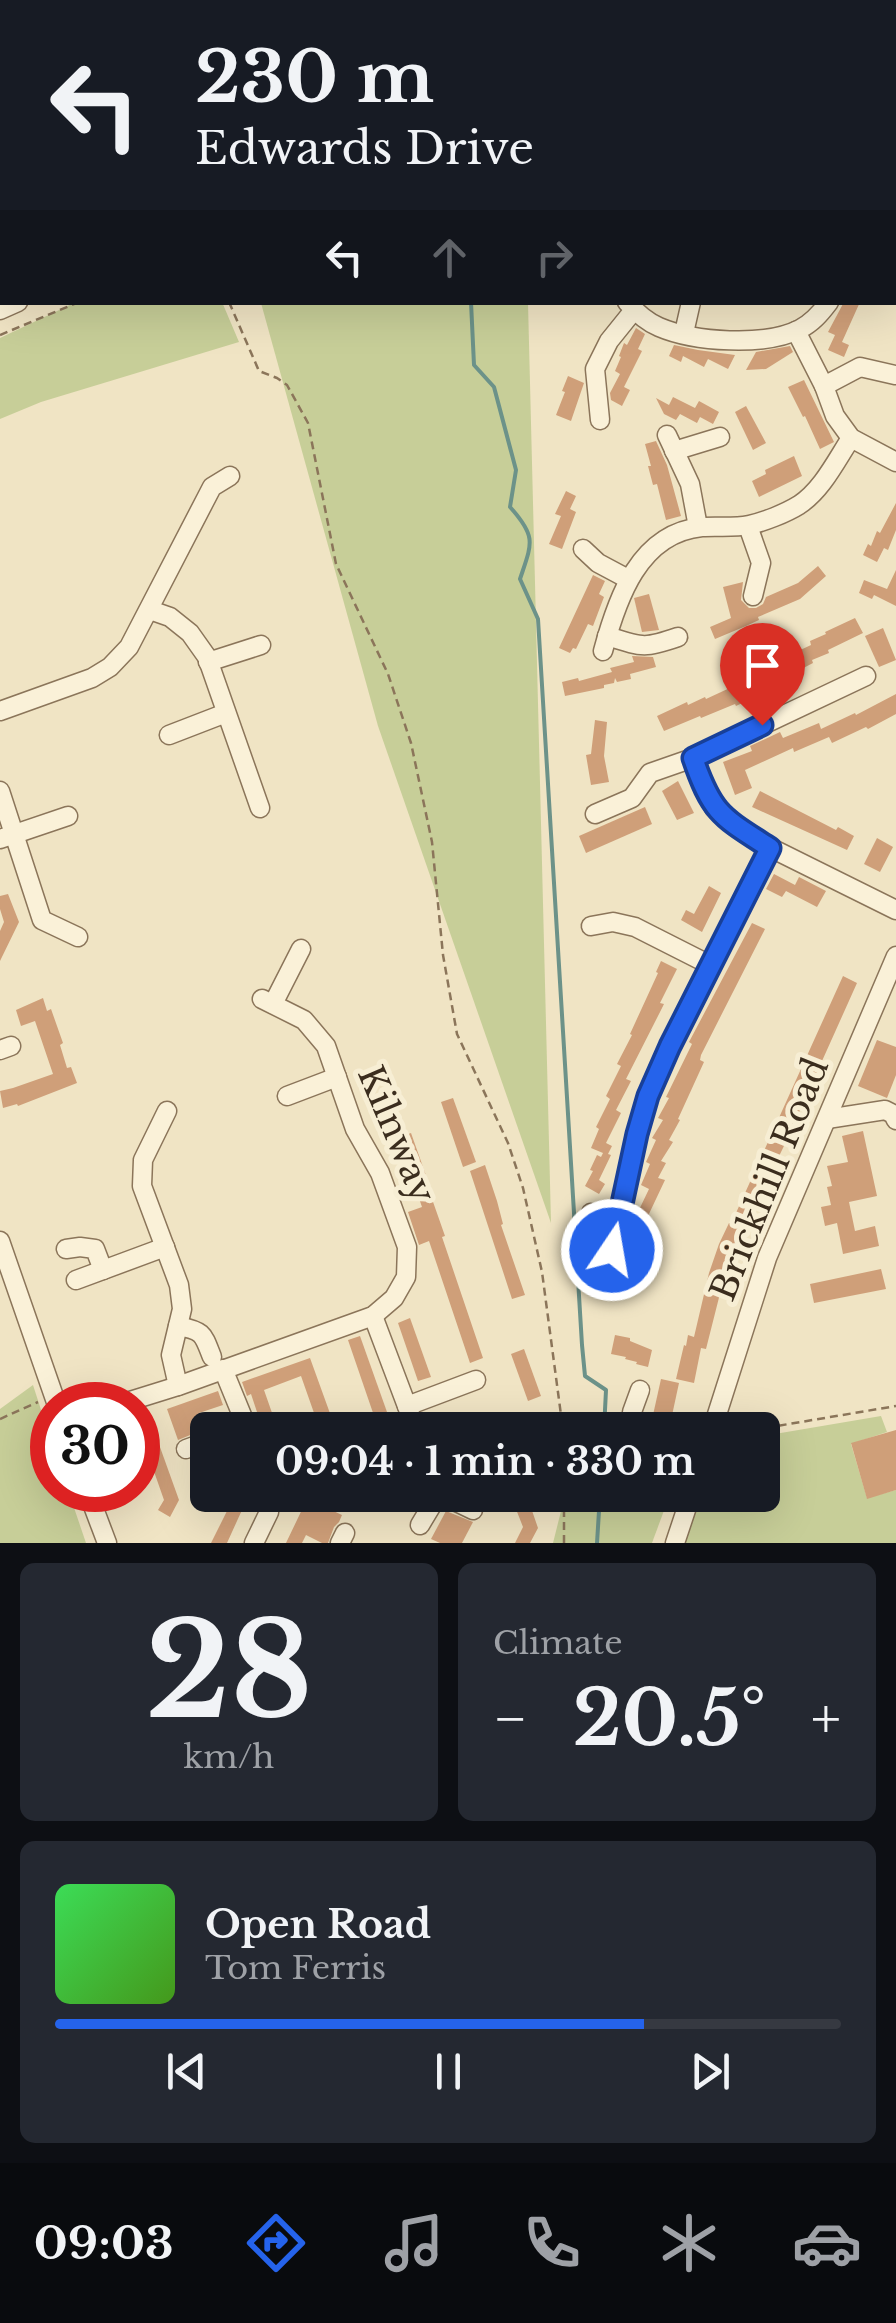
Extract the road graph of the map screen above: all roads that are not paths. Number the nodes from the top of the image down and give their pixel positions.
1 (690, 305) edge
2 (826, 305) edge
3 (630, 306) edge
4 (796, 331) junction
5 (684, 333) junction
6 (895, 375) edge
7 (824, 386) junction
8 (600, 420) dead end
9 (720, 437) dead end
10 (851, 438) junction
11 (896, 462) edge
12 (230, 476) dead end
13 (748, 526) junction
14 (698, 527) junction
15 (583, 549) dead end
16 (628, 578) junction
17 (753, 596) dead end
18 (150, 610) junction
19 (678, 637) dead end
20 (261, 645) dead end
21 (208, 662) junction
22 (866, 676) dead end
23 (0, 711) edge
24 (226, 713) junction
25 (169, 735) dead end
26 (693, 758) junction
27 (0, 791) edge
28 (260, 808) dead end
29 (594, 814) dead end
30 (68, 816) dead end
31 (8, 836) edge
32 (770, 848) junction
33 (896, 910) edge
34 (590, 926) dead end
35 (78, 937) dead end
36 (301, 949) dead end
37 (896, 956) edge
38 (712, 966) junction
39 (337, 1078) junction
40 (288, 1096) dead end
41 (166, 1111) dead end
42 (826, 1120) junction
43 (896, 1120) edge
44 (590, 1213) dead end
45 (618, 1222) junction
46 (0, 1243) edge
47 (165, 1246) junction
48 (66, 1249) dead end
49 (612, 1250) dead end
50 (103, 1270) junction
51 (76, 1280) dead end
52 (373, 1316) junction
53 (178, 1326) junction
54 (218, 1363) junction
55 (476, 1380) dead end
56 (49, 1382) edge
57 (178, 1386) junction
58 (640, 1390) dead end
59 (160, 1392) edge
60 (407, 1406) junction
61 (237, 1412) edge
62 (409, 1412) edge
63 (632, 1412) edge
64 (718, 1412) edge
65 (190, 1448) edge
66 (186, 1450) dead end
67 (96, 1512) edge
68 (269, 1512) edge
69 (429, 1512) edge
70 (685, 1512) edge
71 (420, 1525) dead end
72 (107, 1543) edge
73 (254, 1543) edge
74 (675, 1543) edge

1 - 5 street
2 - 4 street
3 - 5 street
3 - 8 street
4 - 5 street
4 - 7 street
6 - 7 street
7 - 10 street
9 - 14 street
10 - 11 street
10 - 13 street
12 - 18 street
13 - 14 street
13 - 17 street
14 - 16 street
15 - 16 street
16 - 19 street
18 - 21 street
18 - 23 street
20 - 21 street
21 - 24 street
22 - 26 street
24 - 25 street
24 - 28 street
26 - 29 street
26 - 32 street
27 - 31 street
30 - 31 street
31 - 35 street
32 - 33 street
32 - 38 street
34 - 38 street
36 - 39 street, Kilnway
37 - 42 street, Brickhill Road
38 - 45 street
39 - 40 street
39 - 52 street, Kilnway
41 - 47 street
42 - 43 street
42 - 64 street, Brickhill Road
44 - 45 street
45 - 49 street
46 - 56 street
47 - 50 street
47 - 53 street
48 - 50 street
50 - 51 street
52 - 54 street, Kilnway
52 - 60 street
53 - 54 street
53 - 57 street
54 - 57 street, Kilnway
54 - 61 street
55 - 60 street
57 - 59 street, Kilnway
58 - 63 street
60 - 62 street
65 - 66 street
67 - 72 street
68 - 73 street
69 - 71 street
70 - 74 street

